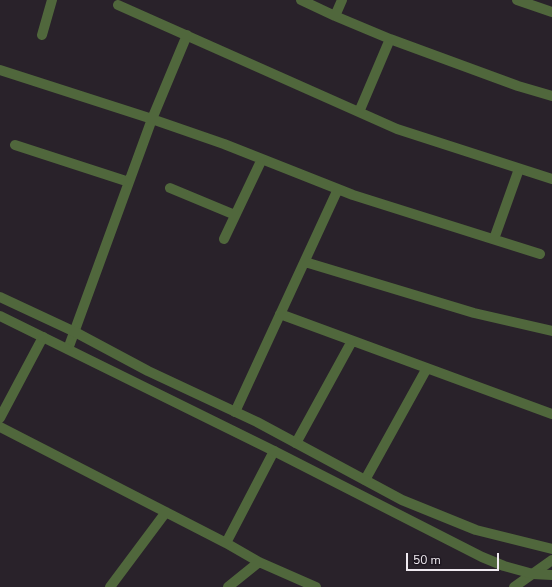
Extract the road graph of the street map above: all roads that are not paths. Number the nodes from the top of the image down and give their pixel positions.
1 (52, 0) edge
2 (302, 0) edge
3 (342, 0) edge
4 (517, 0) edge
5 (118, 5) dead end
6 (552, 12) edge
7 (335, 16) junction
8 (42, 35) dead end
9 (187, 35) junction
10 (390, 39) junction
11 (0, 70) edge
12 (552, 96) edge
13 (359, 112) junction
14 (152, 119) junction
15 (15, 145) dead end
16 (262, 159) junction
17 (519, 169) junction
18 (552, 179) edge
19 (129, 182) junction
20 (170, 188) dead end
21 (338, 189) junction
22 (235, 215) junction
23 (224, 239) dead end
24 (494, 239) junction
25 (540, 254) dead end
26 (305, 262) junction
27 (0, 297) edge
28 (280, 314) junction
29 (0, 316) edge
30 (552, 331) edge
31 (75, 332) junction
32 (43, 337) junction
33 (352, 341) junction
34 (68, 349) junction
35 (427, 368) junction
36 (235, 412) junction
37 (552, 414) edge
38 (0, 418) edge
39 (0, 427) edge
40 (296, 443) junction
41 (274, 451) junction
42 (365, 480) junction
43 (166, 512) junction
44 (226, 543) junction
45 (552, 549) edge
46 (552, 560) edge
47 (259, 562) junction
48 (534, 574) junction
49 (552, 575) edge
50 (110, 587) edge
51 (228, 587) edge
52 (316, 587) edge
53 (514, 587) edge

1 - 8 street
2 - 7 street
3 - 7 street
4 - 6 street
5 - 9 street
7 - 10 street
9 - 13 street
9 - 14 street
10 - 12 street
10 - 13 street
11 - 14 street
13 - 17 street
14 - 16 street
14 - 19 street
15 - 19 street
16 - 21 street
16 - 22 street
17 - 18 street
17 - 24 street
19 - 31 street
20 - 22 street
21 - 24 street
21 - 26 street
22 - 23 street
24 - 25 street
26 - 28 street
26 - 30 street
27 - 31 street
28 - 33 street
28 - 36 street
29 - 32 street
31 - 34 street
31 - 36 street
32 - 34 street
32 - 38 street
33 - 35 street
33 - 40 street
34 - 41 street
35 - 37 street
35 - 42 street
36 - 40 street
39 - 43 street
40 - 42 street
41 - 44 street
41 - 48 street
42 - 45 street
43 - 44 street
43 - 50 street
44 - 47 street
46 - 48 street
47 - 51 street
47 - 52 street
48 - 49 street
48 - 53 street

